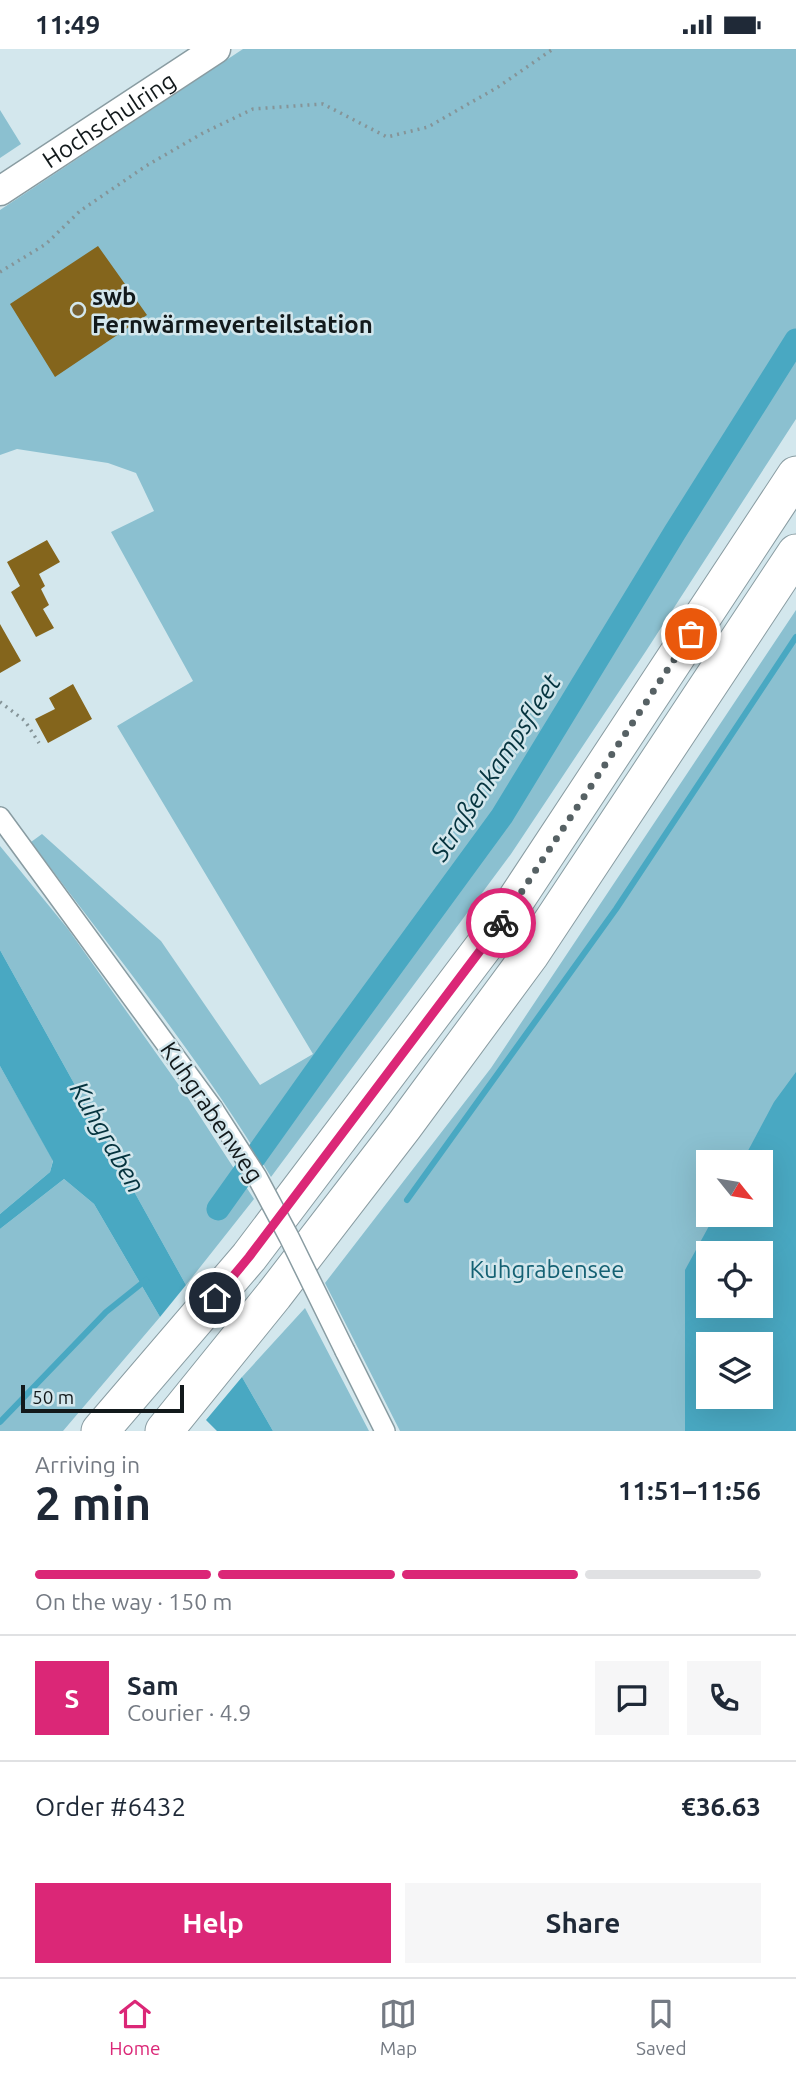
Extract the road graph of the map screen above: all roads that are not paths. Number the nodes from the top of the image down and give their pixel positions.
1 (216, 49) edge
2 (0, 191) edge
3 (796, 475) edge
4 (796, 553) edge
5 (0, 817) edge
6 (100, 1431) edge
7 (164, 1431) edge
8 (385, 1431) edge

1 - 2 street, Hochschulring
3 - 6 highway
4 - 7 highway
5 - 8 street, Kuhgrabenweg, bridge

